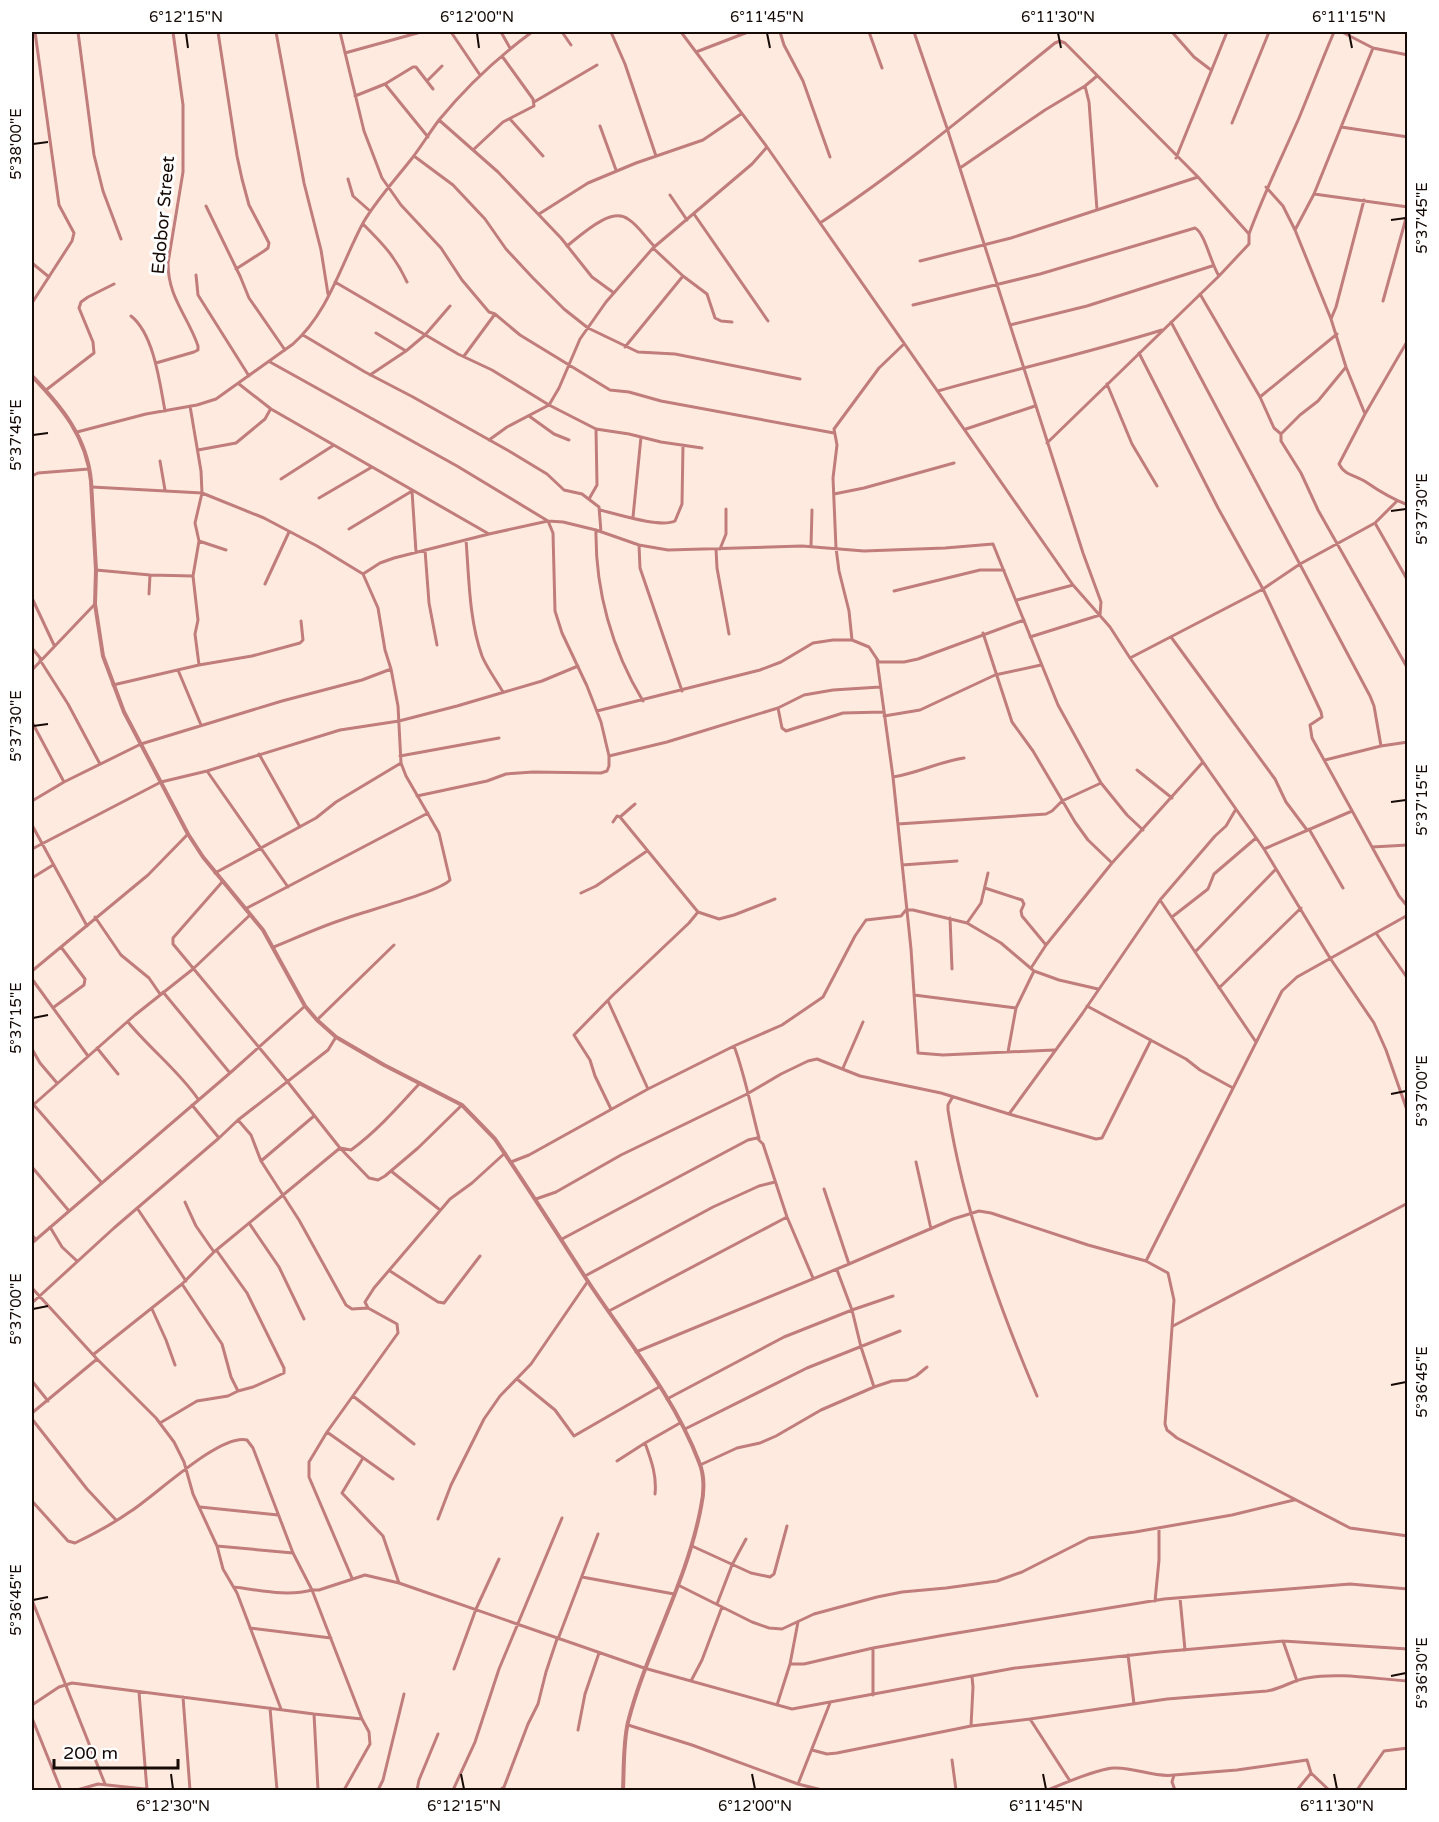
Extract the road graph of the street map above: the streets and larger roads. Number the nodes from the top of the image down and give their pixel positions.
1 (35, 32) edge
2 (78, 32) edge
3 (173, 32) edge
4 (218, 32) edge
5 (276, 32) edge
6 (340, 32) edge
7 (421, 32) edge
8 (451, 32) edge
9 (501, 32) edge
10 (532, 32) edge
11 (562, 32) edge
12 (611, 32) edge
13 (681, 32) edge
14 (748, 32) edge
15 (780, 32) edge
16 (869, 32) edge
17 (914, 32) edge
18 (1172, 32) edge
19 (1227, 32) edge
20 (1269, 32) edge
21 (1334, 32) edge
22 (1342, 32) edge
23 (571, 45) dead end
24 (510, 48) junction
25 (1372, 48) junction
26 (696, 52) junction
27 (345, 53) junction
28 (1407, 55) edge
29 (502, 56) junction
30 (597, 65) dead end
31 (442, 66) dead end
32 (882, 68) dead end
33 (1211, 70) junction
34 (480, 76) junction
35 (1097, 76) junction
36 (427, 81) junction
37 (385, 84) junction
38 (1085, 86) junction
39 (433, 88) dead end
40 (355, 96) junction
41 (534, 102) junction
42 (741, 114) junction
43 (510, 119) junction
44 (439, 120) junction
45 (1232, 123) dead end
46 (600, 126) dead end
47 (1341, 127) junction
48 (947, 128) junction
49 (428, 136) junction
50 (1407, 137) edge
51 (767, 147) junction
52 (472, 150) junction
53 (414, 156) junction
54 (543, 156) dead end
55 (656, 156) junction
56 (830, 156) dead end
57 (1176, 158) junction
58 (960, 168) junction
59 (616, 170) junction
60 (1198, 177) junction
61 (348, 179) dead end
62 (1266, 187) junction
63 (387, 188) junction
64 (1314, 194) junction
65 (670, 195) dead end
66 (1364, 200) junction
67 (206, 206) dead end
68 (1407, 209) edge
69 (1097, 210) junction
70 (370, 211) junction
71 (539, 214) junction
72 (694, 214) junction
73 (687, 220) junction
74 (820, 223) junction
75 (363, 224) junction
76 (1295, 230) junction
77 (1249, 234) junction
78 (121, 239) dead end
79 (985, 245) junction
80 (567, 246) junction
81 (653, 247) junction
82 (920, 261) dead end
83 (32, 263) edge
84 (1212, 266) junction
85 (236, 269) junction
86 (196, 275) dead end
87 (683, 276) junction
88 (1219, 276) junction
89 (49, 277) junction
90 (336, 282) junction
91 (407, 282) dead end
92 (114, 284) dead end
93 (998, 286) junction
94 (614, 293) junction
95 (1200, 294) junction
96 (328, 296) junction
97 (1383, 301) dead end
98 (32, 303) edge
99 (913, 305) dead end
100 (450, 306) dead end
101 (495, 314) junction
102 (131, 316) dead end
103 (1331, 319) junction
104 (768, 321) dead end
105 (732, 322) dead end
106 (1171, 322) junction
107 (1010, 325) junction
108 (588, 328) junction
109 (1164, 329) junction
110 (376, 333) dead end
111 (1336, 334) junction
112 (303, 335) junction
113 (425, 335) junction
114 (1407, 340) edge
115 (904, 344) junction
116 (625, 347) junction
117 (285, 350) junction
118 (406, 351) junction
119 (1139, 353) junction
120 (464, 356) junction
121 (270, 362) junction
122 (156, 363) junction
123 (569, 365) junction
124 (1023, 367) junction
125 (1346, 367) junction
126 (370, 375) junction
127 (32, 376) edge
128 (249, 376) junction
129 (800, 379) dead end
130 (239, 384) junction
131 (1107, 384) junction
132 (46, 390) junction
133 (938, 391) junction
134 (1260, 397) junction
135 (549, 405) junction
136 (190, 406) junction
137 (1035, 406) junction
138 (271, 409) junction
139 (165, 411) junction
140 (1365, 414) junction
141 (528, 416) junction
142 (596, 429) junction
143 (966, 429) junction
144 (77, 432) junction
145 (834, 433) junction
146 (1281, 434) junction
147 (641, 438) junction
148 (489, 440) junction
149 (569, 441) dead end
150 (1047, 443) junction
151 (334, 445) junction
152 (683, 446) junction
153 (702, 448) dead end
154 (198, 450) junction
155 (160, 461) dead end
156 (954, 464) dead end
157 (372, 467) junction
158 (90, 469) junction
159 (32, 476) edge
160 (280, 478) dead end
161 (1157, 486) dead end
162 (92, 487) junction
163 (165, 490) junction
164 (412, 491) junction
165 (202, 493) junction
166 (834, 494) junction
167 (320, 498) dead end
168 (589, 499) junction
169 (1397, 501) junction
170 (1407, 506) edge
171 (726, 509) dead end
172 (600, 510) junction
173 (812, 510) dead end
174 (633, 517) junction
175 (548, 521) junction
176 (1375, 523) junction
177 (349, 529) dead end
178 (599, 531) junction
179 (289, 532) junction
180 (489, 534) junction
181 (466, 540) junction
182 (199, 541) junction
183 (1336, 543) junction
184 (639, 546) junction
185 (811, 546) junction
186 (836, 548) junction
187 (718, 549) junction
188 (226, 550) dead end
189 (425, 550) junction
190 (416, 552) junction
191 (1300, 564) junction
192 (96, 570) junction
193 (1004, 570) junction
194 (363, 574) junction
195 (150, 575) junction
196 (193, 576) junction
197 (1407, 582) edge
198 (265, 584) dead end
199 (1073, 585) junction
200 (1263, 589) junction
201 (894, 591) dead end
202 (149, 594) dead end
203 (32, 598) edge
204 (1017, 600) junction
205 (95, 604) junction
206 (1100, 615) junction
207 (1024, 620) junction
208 (301, 621) dead end
209 (983, 633) junction
210 (729, 634) dead end
211 (1030, 637) junction
212 (1171, 637) junction
213 (852, 640) junction
214 (54, 645) junction
215 (436, 645) dead end
216 (32, 648) edge
217 (1130, 658) junction
218 (41, 660) junction
219 (877, 660) junction
220 (199, 665) junction
221 (1041, 665) junction
222 (578, 666) junction
223 (391, 669) junction
224 (1407, 669) edge
225 (32, 670) edge
226 (178, 670) junction
227 (995, 675) junction
228 (113, 685) junction
229 (880, 687) junction
230 (682, 691) junction
231 (504, 692) junction
232 (643, 701) junction
233 (778, 708) junction
234 (597, 711) junction
235 (883, 714) junction
236 (32, 722) edge
237 (399, 722) junction
238 (201, 725) junction
239 (499, 738) dead end
240 (1407, 742) edge
241 (141, 744) junction
242 (1381, 746) junction
243 (259, 754) junction
244 (400, 756) junction
245 (609, 756) junction
246 (964, 758) dead end
247 (1325, 760) junction
248 (1203, 762) junction
249 (401, 763) junction
250 (100, 764) junction
251 (1137, 770) dead end
252 (207, 771) junction
253 (893, 777) junction
254 (64, 782) junction
255 (161, 782) junction
256 (1101, 783) junction
257 (417, 796) junction
258 (1172, 798) junction
259 (32, 801) edge
260 (1062, 801) junction
261 (635, 804) dead end
262 (1236, 809) junction
263 (1352, 811) junction
264 (428, 813) junction
265 (620, 817) junction
266 (613, 822) dead end
267 (898, 824) junction
268 (32, 825) edge
269 (300, 827) junction
270 (1143, 830) junction
271 (1308, 830) junction
272 (188, 834) junction
273 (1256, 838) junction
274 (42, 844) junction
275 (1407, 845) edge
276 (1372, 847) junction
277 (32, 849) edge
278 (261, 849) junction
279 (1264, 849) junction
280 (648, 851) junction
281 (957, 861) dead end
282 (1112, 863) junction
283 (53, 865) junction
284 (902, 865) junction
285 (1276, 869) junction
286 (215, 873) junction
287 (988, 873) dead end
288 (32, 878) edge
289 (223, 881) junction
290 (288, 887) junction
291 (985, 888) junction
292 (1343, 888) dead end
293 (580, 893) dead end
294 (775, 899) dead end
295 (1160, 900) junction
296 (1301, 908) junction
297 (1407, 908) edge
298 (247, 909) junction
299 (906, 910) junction
300 (698, 912) junction
301 (252, 914) junction
302 (1407, 915) edge
303 (95, 917) junction
304 (1172, 917) junction
305 (950, 918) junction
306 (967, 923) junction
307 (87, 926) junction
308 (1376, 933) junction
309 (394, 945) dead end
310 (1046, 945) junction
311 (61, 947) junction
312 (274, 947) junction
313 (1195, 952) junction
314 (1330, 958) junction
315 (192, 969) junction
316 (952, 969) dead end
317 (1032, 970) junction
318 (32, 972) edge
319 (32, 979) edge
320 (1407, 979) edge
321 (1219, 988) junction
322 (1098, 989) junction
323 (161, 993) junction
324 (914, 995) junction
325 (608, 1001) junction
326 (305, 1006) junction
327 (1087, 1006) junction
328 (54, 1007) junction
329 (1016, 1008) junction
330 (317, 1020) junction
331 (128, 1022) junction
332 (863, 1023) dead end
333 (336, 1037) junction
334 (1151, 1040) junction
335 (1256, 1042) junction
336 (258, 1046) junction
337 (734, 1046) junction
338 (97, 1048) junction
339 (32, 1049) edge
340 (1055, 1050) junction
341 (1008, 1052) junction
342 (88, 1056) junction
343 (843, 1068) junction
344 (230, 1073) junction
345 (118, 1074) dead end
346 (287, 1081) junction
347 (57, 1083) junction
348 (420, 1083) junction
349 (1233, 1088) junction
350 (648, 1089) junction
351 (747, 1094) junction
352 (952, 1098) junction
353 (198, 1099) junction
354 (462, 1104) junction
355 (32, 1105) edge
356 (192, 1105) junction
357 (611, 1109) junction
358 (1407, 1113) edge
359 (1009, 1114) junction
360 (315, 1115) junction
361 (238, 1120) junction
362 (219, 1138) junction
363 (759, 1138) junction
364 (340, 1148) junction
365 (505, 1153) junction
366 (261, 1161) junction
367 (511, 1162) junction
368 (916, 1162) dead end
369 (32, 1167) edge
370 (391, 1171) junction
371 (101, 1182) junction
372 (776, 1182) junction
373 (824, 1189) dead end
374 (282, 1196) junction
375 (536, 1199) junction
376 (185, 1202) dead end
377 (1407, 1203) edge
378 (137, 1208) junction
379 (440, 1210) junction
380 (69, 1211) junction
381 (970, 1213) junction
382 (787, 1217) junction
383 (249, 1223) junction
384 (50, 1227) junction
385 (931, 1229) junction
386 (32, 1235) edge
387 (562, 1239) junction
388 (36, 1240) junction
389 (32, 1243) edge
390 (216, 1252) junction
391 (480, 1256) dead end
392 (78, 1261) junction
393 (1146, 1261) junction
394 (849, 1264) junction
395 (837, 1269) junction
396 (390, 1271) junction
397 (586, 1279) junction
398 (814, 1279) junction
399 (184, 1282) junction
400 (32, 1288) edge
401 (893, 1296) dead end
402 (40, 1297) junction
403 (32, 1303) edge
404 (151, 1308) junction
405 (368, 1308) junction
406 (609, 1311) junction
407 (852, 1311) junction
408 (304, 1319) dead end
409 (1172, 1326) junction
410 (900, 1331) dead end
411 (861, 1347) junction
412 (636, 1352) junction
413 (94, 1354) junction
414 (97, 1359) junction
415 (175, 1365) dead end
416 (927, 1366) dead end
417 (517, 1379) junction
418 (32, 1382) edge
419 (659, 1387) junction
420 (874, 1387) junction
421 (238, 1391) junction
422 (353, 1396) junction
423 (1036, 1396) dead end
424 (667, 1399) junction
425 (48, 1401) junction
426 (32, 1413) edge
427 (32, 1419) edge
428 (160, 1423) junction
429 (680, 1424) junction
430 (683, 1430) junction
431 (327, 1432) junction
432 (645, 1443) junction
433 (414, 1444) dead end
434 (363, 1458) junction
435 (617, 1461) dead end
436 (700, 1465) junction
437 (186, 1469) junction
438 (393, 1479) dead end
439 (656, 1494) dead end
440 (1296, 1500) junction
441 (32, 1501) edge
442 (198, 1506) junction
443 (278, 1515) junction
444 (562, 1518) dead end
445 (438, 1519) dead end
446 (116, 1520) junction
447 (787, 1526) dead end
448 (1159, 1528) junction
449 (598, 1534) dead end
450 (1407, 1536) edge
451 (746, 1539) dead end
452 (217, 1546) junction
453 (692, 1546) junction
454 (293, 1553) junction
455 (499, 1559) dead end
456 (732, 1565) junction
457 (582, 1577) junction
458 (352, 1578) junction
459 (399, 1583) junction
460 (678, 1585) junction
461 (234, 1587) junction
462 (1407, 1589) edge
463 (312, 1590) junction
464 (674, 1594) junction
465 (1180, 1598) junction
466 (32, 1600) edge
467 (1155, 1601) junction
468 (717, 1604) junction
469 (722, 1607) junction
470 (476, 1610) junction
471 (798, 1621) junction
472 (518, 1623) junction
473 (250, 1628) junction
474 (331, 1638) junction
475 (558, 1639) junction
476 (1282, 1641) junction
477 (873, 1648) junction
478 (1407, 1649) edge
479 (1185, 1650) junction
480 (599, 1653) junction
481 (1128, 1655) junction
482 (790, 1664) junction
483 (644, 1668) junction
484 (454, 1669) dead end
485 (972, 1677) junction
486 (1297, 1681) junction
487 (1407, 1681) edge
488 (691, 1682) junction
489 (66, 1684) junction
490 (140, 1692) junction
491 (404, 1694) dead end
492 (873, 1695) junction
493 (183, 1697) junction
494 (830, 1703) junction
495 (1134, 1704) junction
496 (32, 1705) edge
497 (777, 1706) junction
498 (270, 1708) junction
499 (281, 1709) junction
500 (314, 1714) junction
501 (32, 1718) edge
502 (362, 1719) junction
503 (1030, 1719) junction
504 (628, 1725) junction
505 (970, 1726) junction
506 (578, 1730) dead end
507 (438, 1734) dead end
508 (1407, 1748) edge
509 (812, 1750) junction
510 (952, 1760) dead end
511 (1311, 1773) junction
512 (1174, 1775) junction
513 (1070, 1781) junction
514 (105, 1784) junction
515 (798, 1784) junction
516 (123, 1789) edge
517 (147, 1790) edge
518 (61, 1791) edge
519 (77, 1791) edge
520 (153, 1791) edge
521 (190, 1791) edge
522 (277, 1791) edge
523 (318, 1791) edge
524 (344, 1791) edge
525 (378, 1791) edge
526 (417, 1791) edge
527 (453, 1791) edge
528 (500, 1791) edge
529 (623, 1791) edge
530 (822, 1791) edge
531 (956, 1791) edge
532 (1048, 1791) edge
533 (1175, 1791) edge
534 (1297, 1791) edge
535 (1329, 1791) edge
536 (1357, 1791) edge

1 - 89 street
2 - 78 street
3 - 122 street, Edobor Street
4 - 85 street
5 - 96 street
6 - 27 street
7 - 27 street
8 - 34 street
9 - 24 street
10 - 24 street
11 - 23 street
12 - 55 street
13 - 26 street
14 - 26 street
15 - 56 street
16 - 32 street
17 - 48 street
18 - 33 street
19 - 33 street
20 - 45 street
21 - 62 street
22 - 25 street
24 - 29 street
25 - 28 street
25 - 47 street
26 - 42 street
27 - 40 street
29 - 34 street
29 - 41 street
30 - 41 street
31 - 36 street
33 - 57 street
34 - 44 street
35 - 38 street
35 - 48 street
35 - 57 street
36 - 37 street
36 - 39 street
37 - 40 street
37 - 49 street
38 - 58 street
38 - 69 street
40 - 63 street
41 - 43 street
42 - 51 street
42 - 55 street
43 - 52 street
43 - 54 street
44 - 49 street
44 - 52 street
46 - 59 street
47 - 50 street
47 - 64 street
48 - 58 street
48 - 74 street
49 - 53 street
51 - 72 street
51 - 74 street
52 - 71 street
53 - 63 street
53 - 108 street
55 - 59 street
57 - 60 street
58 - 79 street
59 - 71 street
60 - 69 street
60 - 77 street
61 - 70 street
62 - 76 street
62 - 77 street
63 - 70 street
63 - 101 street
64 - 66 street
64 - 76 street
65 - 73 street
66 - 68 street
66 - 103 street
67 - 85 street
68 - 97 street
69 - 79 street
70 - 75 street
71 - 80 street
72 - 73 street
72 - 104 street
73 - 81 street
74 - 115 street
75 - 90 street
75 - 91 street
76 - 103 street
77 - 88 street
79 - 82 street
79 - 93 street
80 - 81 street
80 - 94 street
81 - 87 street
81 - 94 street
83 - 89 street
84 - 88 street
84 - 93 street
84 - 107 street
85 - 117 street
86 - 128 street
87 - 105 street
87 - 116 street
88 - 95 street
89 - 98 street
90 - 96 street
90 - 113 street
92 - 132 street
93 - 99 street
93 - 107 street
94 - 108 street
95 - 106 street
95 - 134 street
96 - 112 street
100 - 113 street
101 - 120 street
101 - 123 street
102 - 122 street
103 - 111 street
106 - 109 street
106 - 191 street
107 - 124 street
108 - 116 street
108 - 123 street
109 - 119 street
109 - 124 street
110 - 118 street
111 - 125 street
111 - 134 street
112 - 117 street
112 - 126 street
113 - 118 street
113 - 120 street
114 - 140 street
115 - 133 street
115 - 145 street
116 - 129 street
117 - 121 street
118 - 126 street
119 - 131 street
119 - 200 street
120 - 135 street
121 - 128 street
121 - 175 street
122 - 139 street
123 - 135 street
123 - 145 street
124 - 133 street
124 - 137 street
125 - 140 street
125 - 146 street
126 - 148 street
127 - 132 street
128 - 130 street
130 - 136 street
130 - 138 street
131 - 150 street
131 - 161 street
132 - 144 street
133 - 143 street
134 - 146 street
135 - 141 street
135 - 142 street
136 - 139 street
136 - 154 street
137 - 143 street
137 - 150 street
138 - 151 street
138 - 154 street
139 - 144 street
140 - 169 street
141 - 148 street
141 - 149 street
142 - 147 street
142 - 168 street
143 - 199 street
144 - 158 street
145 - 166 street
146 - 183 street
147 - 152 street
147 - 174 street
148 - 168 street
150 - 206 street
151 - 157 street
151 - 160 street
152 - 153 street
152 - 174 street
154 - 165 street
155 - 163 street
156 - 166 street
157 - 164 street
157 - 167 street
158 - 159 street
158 - 162 street
162 - 163 street
162 - 192 street
163 - 165 street
164 - 177 street
164 - 180 street
164 - 190 street
165 - 179 street
165 - 182 street
166 - 186 street
168 - 172 street
169 - 170 street
169 - 176 street
171 - 187 street
172 - 174 street
172 - 178 street
173 - 185 street
175 - 178 street
175 - 180 street
175 - 222 street
176 - 183 street
176 - 197 street
178 - 184 street
178 - 232 street
179 - 194 street
179 - 198 street
180 - 181 street
181 - 189 street
181 - 231 street
182 - 188 street
182 - 196 street
183 - 191 street
183 - 224 street
184 - 187 street
184 - 230 street
185 - 186 street
185 - 187 street
186 - 193 street
186 - 213 street
187 - 210 street
189 - 190 street
189 - 215 street
190 - 194 street
191 - 200 street
191 - 242 street
192 - 195 street
192 - 205 street
193 - 201 street
193 - 204 street
194 - 223 street
195 - 196 street
195 - 202 street
196 - 220 street
199 - 204 street
199 - 206 street
200 - 212 street
200 - 247 street
203 - 214 street
204 - 207 street
205 - 214 street
205 - 228 street
206 - 211 street
206 - 217 street
207 - 209 street
207 - 211 street
208 - 220 street
209 - 219 street
209 - 227 street
211 - 221 street
212 - 217 street
212 - 271 street
213 - 219 street
213 - 230 street
214 - 218 street
216 - 218 street
217 - 248 street
218 - 225 street
218 - 250 street
219 - 229 street
220 - 226 street
221 - 227 street
221 - 256 street
222 - 231 street
222 - 234 street
223 - 237 street
223 - 238 street
226 - 228 street
226 - 238 street
227 - 235 street
227 - 260 street
228 - 241 street
229 - 233 street
229 - 235 street
230 - 232 street
231 - 237 street
232 - 234 street
233 - 235 street
233 - 245 street
234 - 245 street
235 - 253 street
236 - 254 street
237 - 243 street
237 - 244 street
238 - 241 street
239 - 244 street
240 - 242 street
241 - 250 street
241 - 255 street
242 - 247 street
243 - 252 street
243 - 269 street
244 - 249 street
245 - 257 street
246 - 253 street
247 - 263 street
248 - 258 street
248 - 262 street
249 - 257 street
249 - 269 street
250 - 254 street
251 - 258 street
252 - 255 street
252 - 278 street
253 - 267 street
254 - 259 street
255 - 272 street
255 - 274 street
256 - 260 street
256 - 270 street
257 - 264 street
258 - 270 street
260 - 267 street
260 - 282 street
261 - 265 street
262 - 273 street
262 - 295 street
263 - 271 street
263 - 276 street
264 - 290 street
264 - 312 street
265 - 266 street
265 - 280 street
267 - 284 street
268 - 274 street
269 - 278 street
270 - 282 street
271 - 279 street
271 - 292 street
272 - 286 street
272 - 303 street
273 - 279 street
273 - 304 street
274 - 277 street
274 - 283 street
275 - 276 street
276 - 297 street
278 - 286 street
278 - 290 street
279 - 285 street
280 - 293 street
280 - 300 street
281 - 284 street
282 - 310 street
283 - 288 street
283 - 307 street
284 - 299 street
285 - 296 street
285 - 313 street
286 - 289 street
287 - 291 street
289 - 298 street
289 - 315 street
290 - 298 street
291 - 306 street
291 - 310 street
294 - 300 street
295 - 304 street
295 - 322 street
296 - 314 street
296 - 321 street
298 - 301 street
299 - 305 street
299 - 324 street
299 - 337 street
300 - 325 street
301 - 312 street
301 - 315 street
302 - 308 street
303 - 307 street
303 - 323 street
304 - 313 street
305 - 306 street
305 - 316 street
306 - 317 street
307 - 311 street
308 - 314 street
308 - 320 street
309 - 330 street
310 - 317 street
311 - 318 street
311 - 328 street
312 - 326 street
313 - 321 street
314 - 335 street
314 - 358 street
315 - 323 street
315 - 336 street
317 - 322 street
317 - 329 street
319 - 328 street
321 - 335 street
322 - 327 street
323 - 331 street
323 - 344 street
324 - 329 street
324 - 341 street
325 - 350 street
325 - 357 street
326 - 330 street
326 - 336 street
327 - 334 street
327 - 340 street
328 - 342 street
329 - 341 street
330 - 333 street
331 - 338 street
331 - 353 street
332 - 343 street
333 - 346 street
333 - 348 street
334 - 349 street
334 - 359 street
335 - 349 street
336 - 344 street
336 - 346 street
337 - 350 street
337 - 351 street
338 - 342 street
338 - 345 street
339 - 347 street
340 - 341 street
340 - 359 street
342 - 347 street
343 - 351 street
343 - 352 street
344 - 353 street
346 - 360 street
346 - 361 street
347 - 355 street
348 - 354 street
348 - 364 street
349 - 393 street
350 - 357 street
351 - 363 street
351 - 375 street
352 - 359 street
352 - 381 street
353 - 356 street
354 - 365 street
354 - 370 street
355 - 371 street
356 - 362 street
356 - 371 street
357 - 367 street
360 - 364 street
360 - 366 street
361 - 362 street
361 - 366 street
362 - 378 street
363 - 372 street
363 - 387 street
364 - 370 street
364 - 374 street
365 - 367 street
365 - 379 street
366 - 374 street
367 - 375 street
368 - 385 street
369 - 380 street
370 - 379 street
371 - 380 street
372 - 382 street
372 - 397 street
373 - 394 street
374 - 383 street
374 - 405 street
375 - 387 street
376 - 390 street
377 - 409 street
378 - 392 street
378 - 399 street
379 - 396 street
380 - 384 street
381 - 385 street
381 - 393 street
381 - 423 street
382 - 398 street
382 - 406 street
383 - 390 street
383 - 408 street
384 - 388 street
384 - 392 street
385 - 394 street
386 - 388 street
387 - 397 street
388 - 389 street
390 - 399 street
390 - 421 street
391 - 396 street
392 - 402 street
393 - 409 street
394 - 395 street
395 - 398 street
395 - 407 street
396 - 405 street
397 - 406 street
397 - 417 street
398 - 412 street
399 - 404 street
399 - 421 street
400 - 402 street
401 - 407 street
402 - 403 street
402 - 413 street
404 - 413 street
404 - 415 street
405 - 422 street
406 - 412 street
407 - 411 street
407 - 424 street
409 - 440 street
410 - 411 street
411 - 420 street
411 - 430 street
412 - 419 street
413 - 414 street
414 - 425 street
414 - 428 street
416 - 420 street
417 - 419 street
417 - 445 street
418 - 425 street
419 - 424 street
420 - 436 street
421 - 428 street
422 - 431 street
422 - 433 street
424 - 429 street
425 - 426 street
427 - 446 street
428 - 437 street
429 - 430 street
429 - 432 street
430 - 436 street
431 - 434 street
431 - 458 street
432 - 435 street
432 - 439 street
434 - 438 street
434 - 459 street
436 - 453 street
437 - 442 street
437 - 443 street
437 - 446 street
440 - 448 street
440 - 450 street
441 - 446 street
442 - 443 street
442 - 452 street
443 - 454 street
444 - 472 street
447 - 456 street
448 - 467 street
448 - 471 street
449 - 457 street
451 - 456 street
452 - 454 street
452 - 461 street
453 - 456 street
453 - 460 street
454 - 463 street
455 - 470 street
456 - 468 street
457 - 464 street
457 - 475 street
458 - 459 street
458 - 463 street
459 - 470 street
460 - 464 street
460 - 468 street
461 - 463 street
461 - 473 street
462 - 465 street
463 - 474 street
464 - 483 street
465 - 467 street
465 - 479 street
466 - 489 street
467 - 477 street
468 - 469 street
469 - 471 street
469 - 488 street
470 - 472 street
470 - 484 street
471 - 482 street
472 - 475 street
472 - 527 street
473 - 474 street
473 - 499 street
474 - 502 street
475 - 480 street
475 - 528 street
476 - 478 street
476 - 479 street
476 - 486 street
477 - 482 street
477 - 492 street
479 - 481 street
480 - 483 street
480 - 506 street
481 - 485 street
481 - 495 street
482 - 497 street
483 - 488 street
483 - 504 street
485 - 492 street
485 - 505 street
486 - 487 street
486 - 495 street
488 - 497 street
489 - 490 street
489 - 496 street
489 - 514 street
490 - 493 street
490 - 517 street
491 - 525 street
492 - 494 street
493 - 498 street
493 - 521 street
494 - 497 street
494 - 509 street
495 - 503 street
498 - 499 street
498 - 522 street
499 - 500 street
500 - 502 street
500 - 523 street
501 - 518 street
502 - 524 street
503 - 505 street
503 - 513 street
504 - 515 street
504 - 529 street
505 - 509 street
507 - 526 street
508 - 536 street
509 - 515 street
510 - 531 street
511 - 512 street
511 - 534 street
511 - 535 street
512 - 513 street
512 - 533 street
513 - 532 street
514 - 516 street
514 - 519 street
515 - 530 street
516 - 517 street
517 - 520 street

